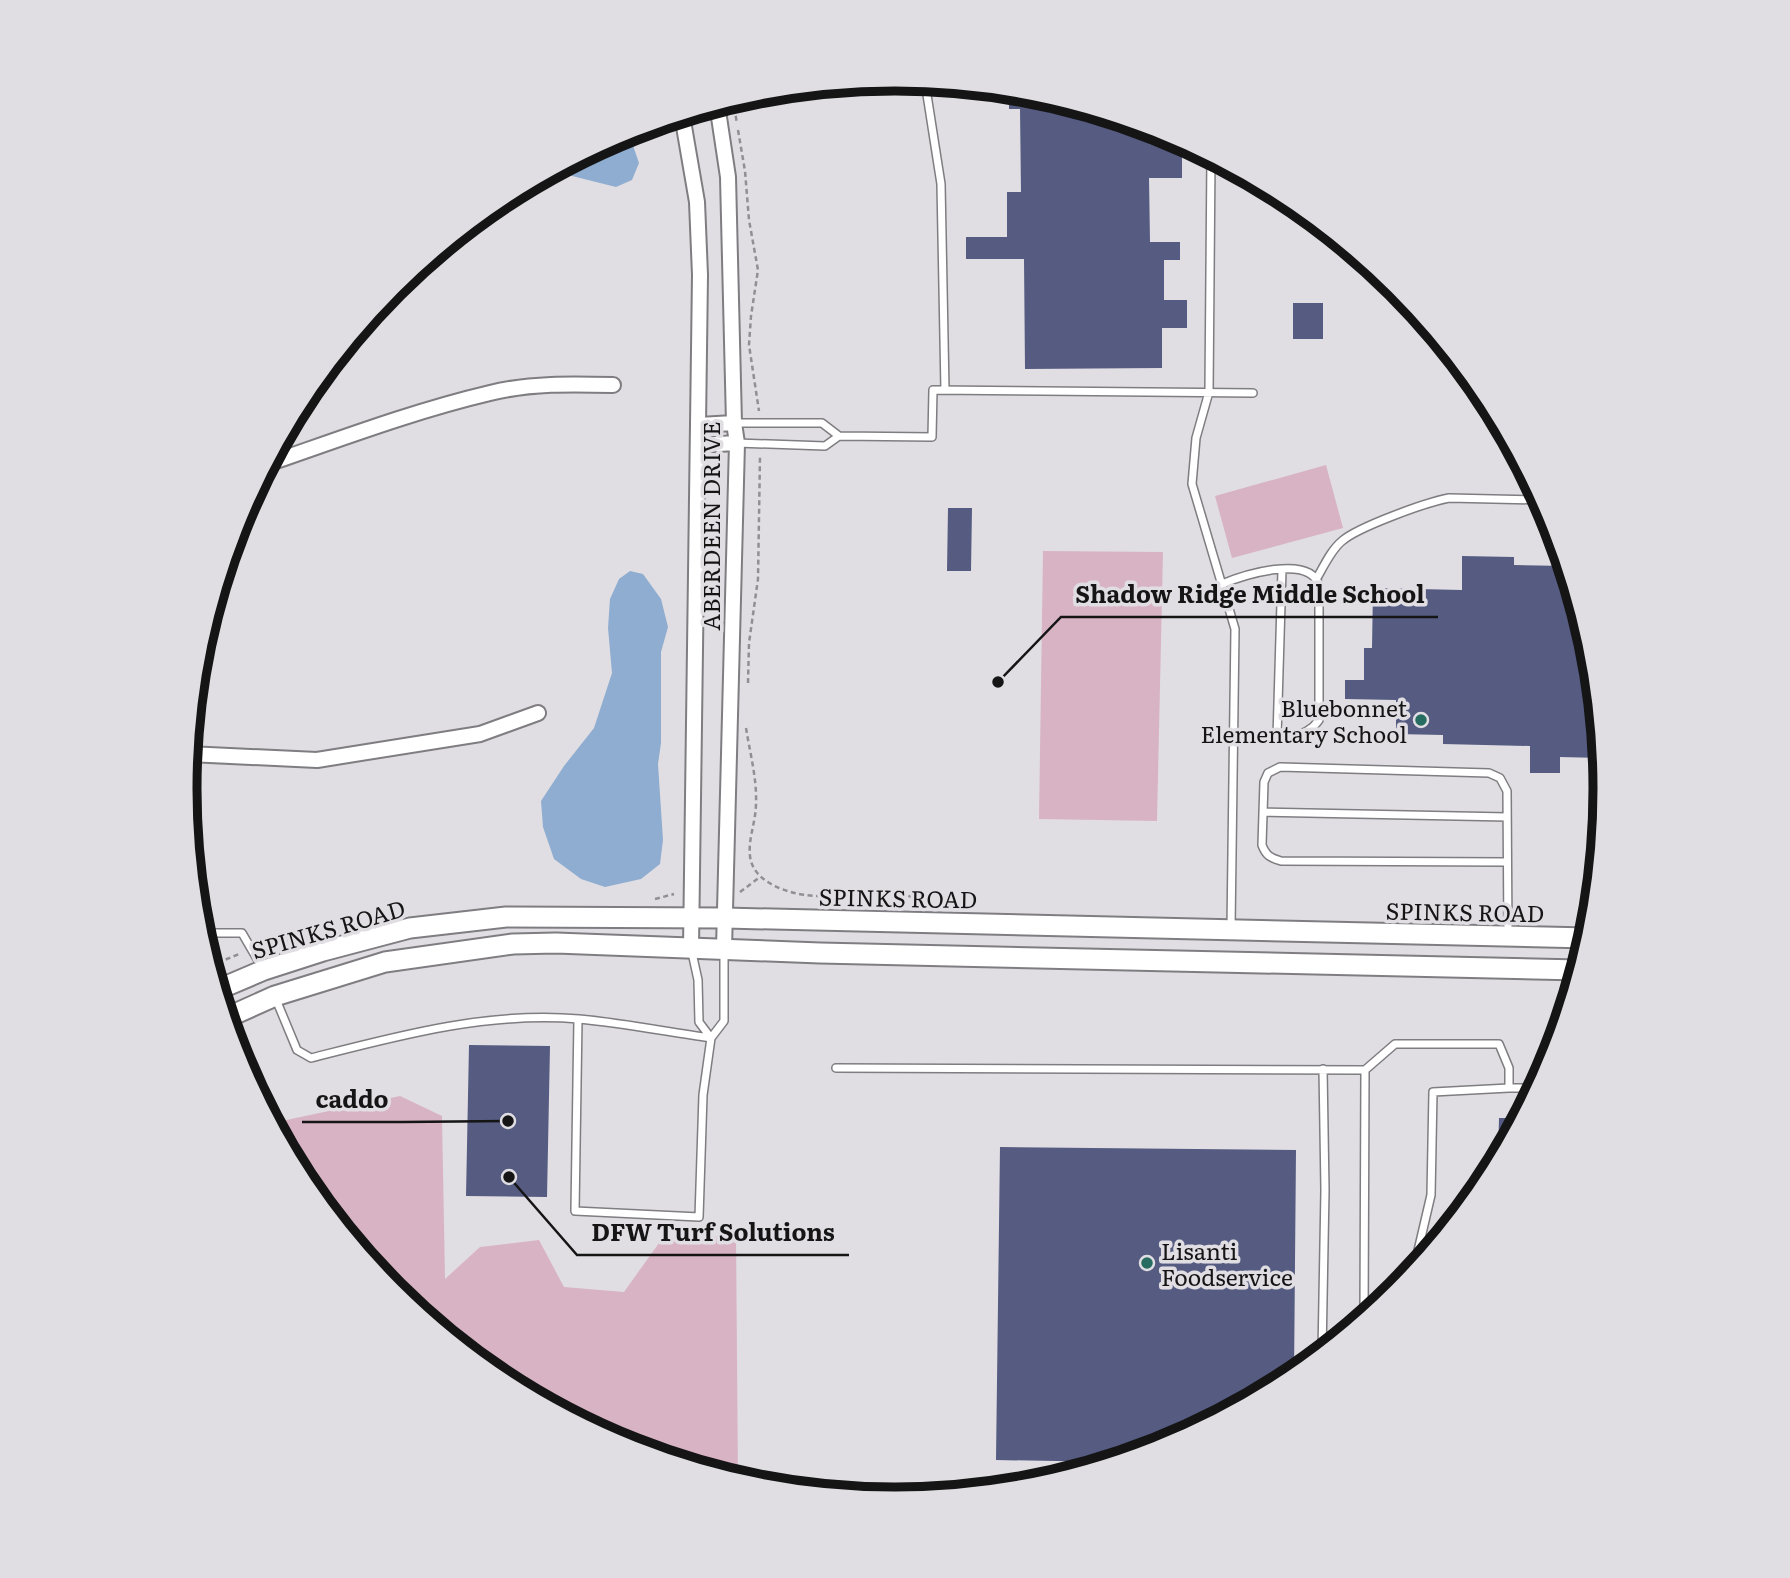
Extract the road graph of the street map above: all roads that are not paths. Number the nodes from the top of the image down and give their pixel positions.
1 (927, 92) edge
2 (719, 114) edge
3 (684, 124) edge
4 (1211, 167) edge
5 (613, 385) dead end
6 (945, 390) junction
7 (1209, 392) junction
8 (1252, 393) dead end
9 (734, 423) junction
10 (699, 425) junction
11 (839, 436) junction
12 (737, 443) junction
13 (698, 445) junction
14 (280, 460) edge
15 (1530, 500) edge
16 (1282, 570) junction
17 (1317, 578) junction
18 (1222, 584) junction
19 (538, 713) dead end
20 (1277, 737) junction
21 (1233, 739) junction
22 (198, 754) edge
23 (1263, 812) junction
24 (1507, 817) junction
25 (1507, 862) junction
26 (692, 918) junction
27 (725, 918) junction
28 (1230, 930) junction
29 (212, 933) edge
30 (1508, 936) junction
31 (1577, 938) edge
32 (691, 948) junction
33 (724, 949) junction
34 (1229, 962) junction
35 (1507, 969) junction
36 (1569, 970) edge
37 (264, 971) junction
38 (226, 986) edge
39 (275, 996) junction
40 (234, 1014) edge
41 (578, 1019) junction
42 (710, 1038) junction
43 (836, 1068) dead end
44 (1323, 1069) junction
45 (1365, 1070) junction
46 (1509, 1088) junction
47 (1526, 1088) edge
48 (1418, 1251) edge
49 (1364, 1306) edge
50 (1322, 1341) edge

1 - 6 lane
2 - 9 street, ABERDEEN DRIVE
3 - 10 street, ABERDEEN DRIVE
4 - 7 lane
5 - 14 street
6 - 7 lane
6 - 11 lane
7 - 8 lane
7 - 18 lane
9 - 10 street
9 - 11 lane
9 - 12 street, ABERDEEN DRIVE
10 - 13 street, ABERDEEN DRIVE
11 - 12 lane
12 - 13 street
12 - 27 street, ABERDEEN DRIVE
13 - 26 street, ABERDEEN DRIVE
15 - 17 lane
16 - 17 lane
16 - 18 lane
16 - 20 lane
17 - 20 lane
18 - 21 lane
19 - 22 street
20 - 21 lane
21 - 28 lane
23 - 24 lane
23 - 24 lane
23 - 25 lane
24 - 25 lane
25 - 30 lane
26 - 27 main road, SPINKS ROAD
26 - 32 street, ABERDEEN DRIVE
26 - 37 main road, SPINKS ROAD
27 - 28 main road, SPINKS ROAD
27 - 33 street, ABERDEEN DRIVE
28 - 30 main road, SPINKS ROAD
28 - 34 main road
29 - 37 lane
30 - 31 main road, SPINKS ROAD
30 - 35 main road
32 - 33 main road
32 - 39 main road
32 - 42 lane
33 - 34 main road
33 - 42 lane
34 - 35 main road
35 - 36 main road
37 - 38 main road, SPINKS ROAD
37 - 39 main road
39 - 40 main road
39 - 41 lane
41 - 42 lane
41 - 42 lane
43 - 44 lane
44 - 45 lane
44 - 50 lane
45 - 46 lane
45 - 49 lane
46 - 47 lane
46 - 48 lane

